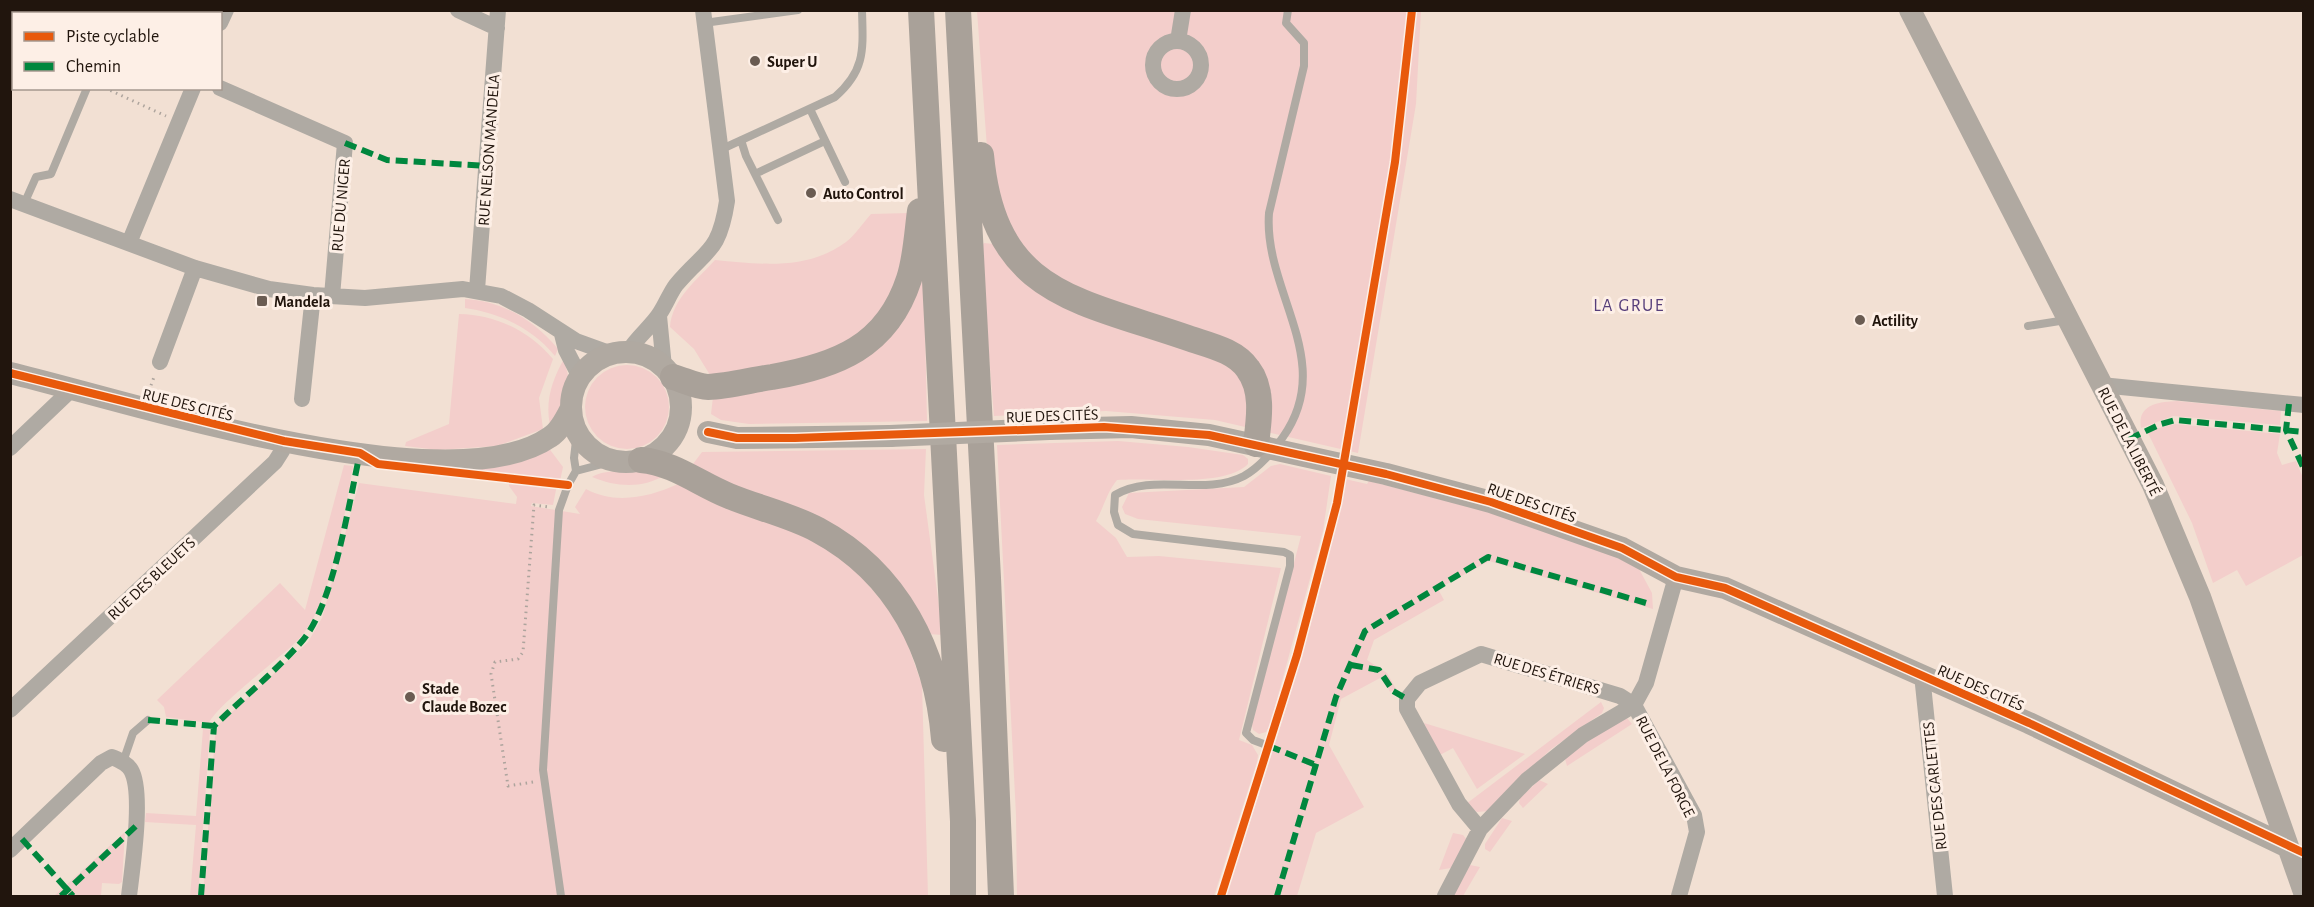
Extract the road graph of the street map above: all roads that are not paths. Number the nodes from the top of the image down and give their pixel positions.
1 (458, 10) edge
2 (498, 10) edge
3 (798, 10) edge
4 (862, 10) edge
5 (921, 10) edge
6 (958, 10) edge
7 (1183, 10) edge
8 (1288, 10) edge
9 (1910, 10) edge
10 (704, 17) edge
11 (497, 28) junction
12 (1178, 41) dead end
13 (222, 89) edge
14 (86, 90) edge
15 (192, 90) edge
16 (963, 94) junction
17 (810, 109) junction
18 (741, 140) junction
19 (825, 141) junction
20 (722, 148) junction
21 (928, 151) junction
22 (757, 173) junction
23 (845, 182) dead end
24 (15, 203) edge
25 (778, 220) dead end
26 (129, 243) junction
27 (195, 268) junction
28 (477, 290) junction
29 (313, 295) junction
30 (332, 296) junction
31 (659, 316) junction
32 (2068, 320) junction
33 (2028, 326) dead end
34 (562, 334) junction
35 (620, 353) junction
36 (160, 362) road end
37 (669, 372) junction
38 (10, 373) edge
39 (580, 377) junction
40 (2101, 385) junction
41 (72, 389) junction
42 (302, 399) dead end
43 (681, 403) junction
44 (2304, 405) edge
45 (572, 408) junction
46 (577, 432) junction
47 (708, 432) junction
48 (284, 441) junction
49 (670, 441) junction
50 (1266, 446) junction
51 (10, 448) edge
52 (641, 460) junction
53 (614, 461) junction
54 (576, 471) junction
55 (1676, 577) junction
56 (1922, 675) junction
57 (1634, 705) junction
58 (10, 710) edge
59 (148, 720) dead end
60 (1269, 746) dead end
61 (123, 762) junction
62 (963, 821) junction
63 (1480, 829) junction
64 (10, 850) edge
65 (2296, 850) edge
66 (2304, 892) edge
67 (129, 897) edge
68 (561, 897) edge
69 (963, 897) edge
70 (1001, 897) edge
71 (1444, 897) edge
72 (1678, 897) edge
73 (1945, 897) edge

1 - 11 street
2 - 11 street, RUE NELSON MANDELA
3 - 10 lane
4 - 17 lane
5 - 21 main road
6 - 16 main road
7 - 12 street
8 - 50 lane
9 - 32 street, RUE DE LA LIBERTÉ
10 - 20 street
11 - 28 street, RUE NELSON MANDELA
13 - 30 street, RUE DU NIGER
14 - 24 lane
15 - 26 street
16 - 50 main road
16 - 70 main road
17 - 18 lane
17 - 19 lane
18 - 20 lane
18 - 22 lane
19 - 22 lane
19 - 23 lane
20 - 31 street
21 - 37 main road
21 - 62 main road
22 - 25 lane
24 - 26 street
26 - 27 street
27 - 29 street
27 - 36 street
28 - 30 street
28 - 34 street
29 - 30 street
29 - 42 street
31 - 35 street
31 - 37 street
32 - 33 lane
32 - 40 street, RUE DE LA LIBERTÉ
34 - 35 street
34 - 39 street
35 - 37 street
35 - 39 street
37 - 43 street
38 - 41 street, RUE DES CITÉS
39 - 45 street, RUE DES CITÉS
40 - 44 street
40 - 65 street, RUE DE LA LIBERTÉ
41 - 48 street, RUE DES CITÉS
41 - 51 street
43 - 47 street
43 - 49 street
45 - 46 street, RUE DES CITÉS
45 - 48 street, RUE DES CITÉS
46 - 53 street
46 - 54 lane
47 - 49 street, RUE DES CITÉS
47 - 50 street, RUE DES CITÉS, bridge
48 - 58 street, RUE DES BLEUETS
49 - 52 street, RUE DES CITÉS
50 - 55 street, RUE DES CITÉS
50 - 60 lane
52 - 53 street, RUE DES CITÉS
52 - 62 main road
53 - 54 lane
54 - 68 lane
55 - 56 street, RUE DES CITÉS
55 - 57 street
56 - 65 street, RUE DES CITÉS
56 - 73 street, RUE DES CARLETTES
57 - 63 street
57 - 63 street, RUE DES ÉTRIERS
57 - 72 street, RUE DE LA FORGE
59 - 61 lane
61 - 64 street
61 - 67 street
62 - 69 main road
63 - 71 street
65 - 66 street, RUE DE LA LIBERTÉ

